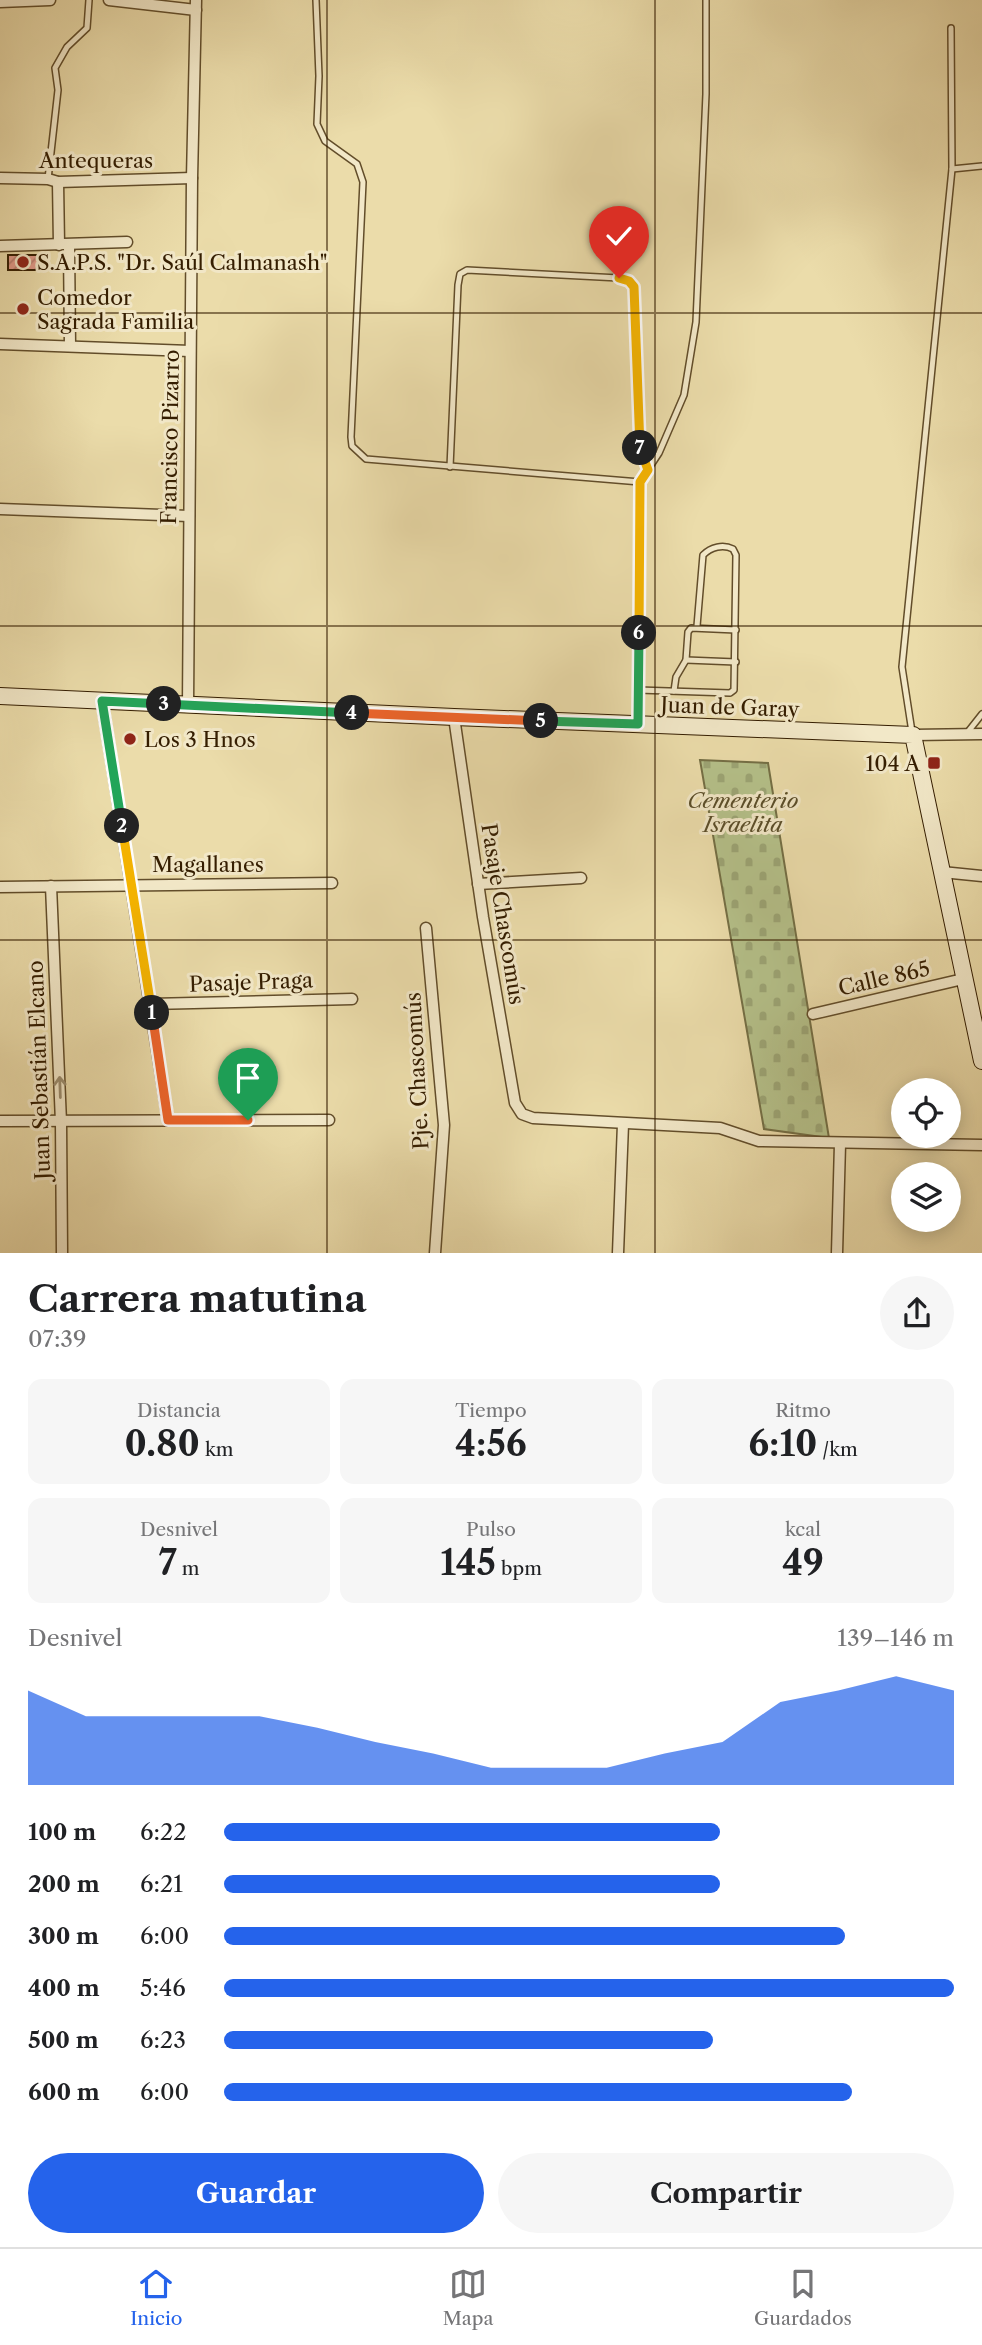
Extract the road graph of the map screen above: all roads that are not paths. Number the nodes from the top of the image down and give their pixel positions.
1 (50, 0) edge
2 (89, 0) edge
3 (109, 0) edge
4 (316, 0) edge
5 (706, 0) edge
6 (0, 2) edge
7 (196, 5) edge
8 (951, 27) dead end
9 (982, 166) edge
10 (952, 169) junction
11 (0, 178) edge
12 (192, 178) junction
13 (53, 181) junction
14 (127, 242) dead end
15 (64, 245) junction
16 (0, 246) edge
17 (0, 344) edge
18 (70, 346) junction
19 (191, 351) junction
20 (450, 467) junction
21 (648, 470) junction
22 (640, 482) junction
23 (0, 509) edge
24 (189, 516) junction
25 (697, 626) junction
26 (736, 629) junction
27 (685, 660) junction
28 (736, 662) junction
29 (639, 690) junction
30 (674, 691) junction
31 (0, 696) edge
32 (102, 701) junction
33 (188, 706) junction
34 (982, 714) edge
35 (454, 717) junction
36 (638, 724) junction
37 (966, 734) junction
38 (982, 734) edge
39 (913, 735) junction
40 (942, 872) junction
41 (982, 876) edge
42 (581, 878) dead end
43 (332, 883) dead end
44 (132, 884) junction
45 (478, 884) junction
46 (51, 886) junction
47 (0, 887) edge
48 (426, 928) dead end
49 (963, 979) junction
50 (352, 999) dead end
51 (151, 1004) junction
52 (977, 1013) edge
53 (813, 1014) dead end
54 (982, 1061) edge
55 (168, 1120) junction
56 (328, 1120) dead end
57 (0, 1121) edge
58 (61, 1122) junction
59 (623, 1124) junction
60 (840, 1144) junction
61 (982, 1145) edge
62 (62, 1253) edge
63 (435, 1253) edge
64 (618, 1253) edge
65 (838, 1253) edge

1 - 6 street
2 - 13 lane
3 - 7 street
4 - 20 lane
5 - 21 lane
7 - 12 street, Francisco Pizarro
8 - 10 lane
9 - 10 lane
10 - 39 lane
11 - 13 street, Antequeras
12 - 13 street, Antequeras
12 - 19 street, Francisco Pizarro
13 - 15 street
14 - 15 street
15 - 16 street
15 - 18 street
17 - 18 street
18 - 19 street
19 - 24 street, Francisco Pizarro
20 - 21 lane
20 - 22 lane
21 - 22 lane
22 - 29 lane
23 - 24 street
24 - 33 street, Francisco Pizarro
25 - 26 lane
25 - 26 lane
25 - 27 lane
26 - 28 lane
27 - 28 lane
27 - 30 lane
28 - 30 lane
29 - 30 lane
29 - 36 lane
31 - 32 street, Juan de Garay
32 - 33 street, Juan de Garay
32 - 44 street
33 - 35 street, Juan de Garay
34 - 37 lane
35 - 36 street, Juan de Garay
35 - 45 street, Pasaje Chascomús
36 - 39 street, Juan de Garay
37 - 38 street
37 - 39 street
39 - 40 street
40 - 41 street
40 - 49 street
42 - 45 street
43 - 44 street, Magallanes
44 - 46 street, Magallanes
44 - 51 street
45 - 59 street, Pasaje Chascomús
46 - 47 street, Magallanes
58 -> 46 street, Juan Sebastián Elcano
48 - 63 street, Pje. Chascomús
49 - 52 street
49 - 53 street, Calle 865
50 - 51 street, Pasaje Praga
51 - 55 street
52 - 54 street
55 - 56 street
55 - 58 street
57 - 58 street
58 - 62 street, Juan Sebastián Elcano
59 - 60 street
59 - 64 street
60 - 61 street
60 - 65 street

